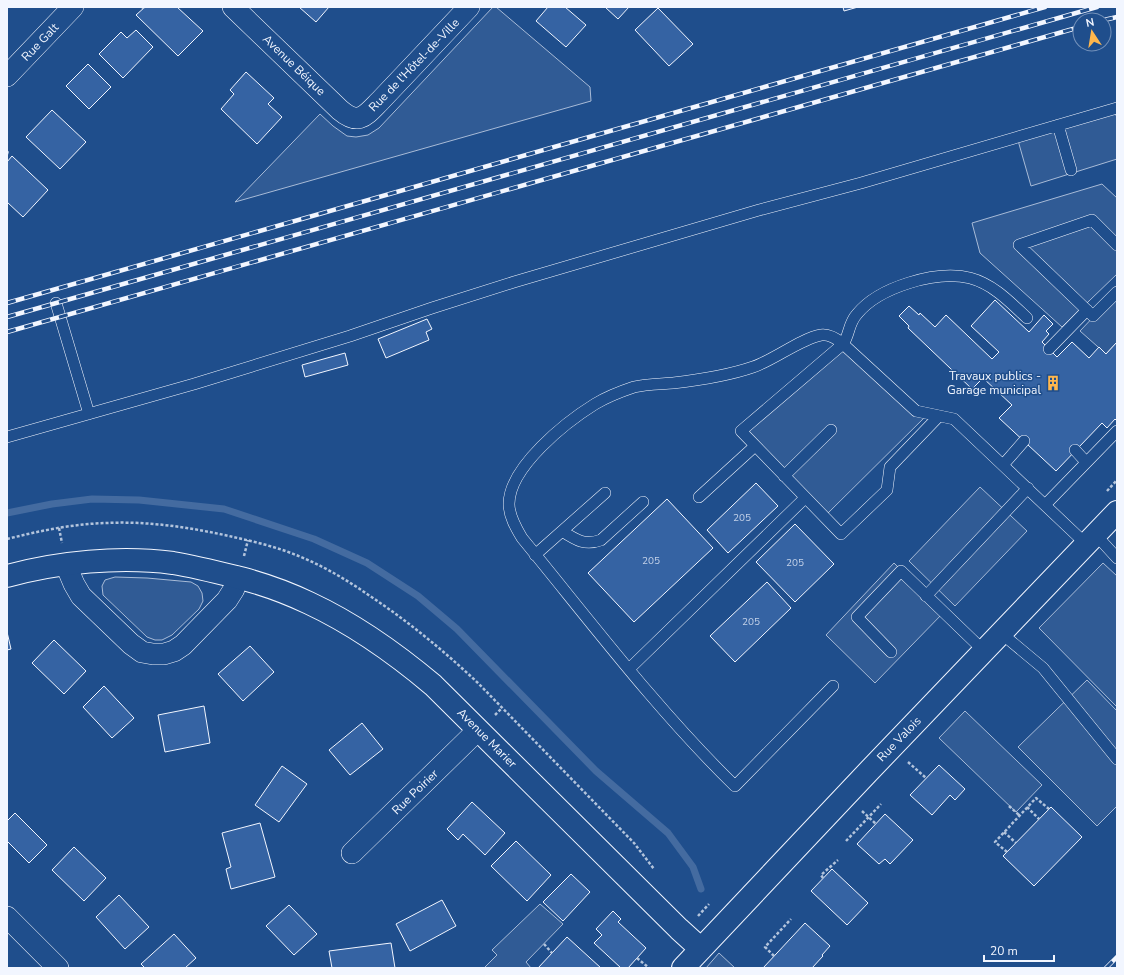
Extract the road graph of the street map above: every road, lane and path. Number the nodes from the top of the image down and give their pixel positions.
1 (73, 7) edge
2 (233, 7) edge
3 (470, 7) edge
4 (7, 76) edge
5 (1117, 108) edge
6 (357, 119) joint
7 (1058, 125) junction
8 (1071, 170) dead end
9 (1117, 245) edge
10 (1117, 292) edge
11 (56, 303) dead end
12 (1087, 310) junction
13 (1027, 318) dead end
14 (843, 344) junction
15 (1049, 349) dead end
16 (89, 414) junction
17 (939, 416) junction
18 (832, 430) dead end
19 (1117, 431) edge
20 (7, 437) edge
21 (1024, 441) dead end
22 (755, 446) junction
23 (1075, 450) dead end
24 (1086, 462) junction
25 (1003, 465) junction
26 (784, 476) junction
27 (1028, 488) junction
28 (605, 493) dead end
29 (699, 497) dead end
30 (806, 498) junction
31 (643, 502) dead end
32 (1045, 505) junction
33 (1117, 512) edge
34 (59, 528) dead end
35 (562, 530) junction
36 (248, 540) dead end
37 (1091, 540) junction
38 (62, 543) dead end
39 (535, 555) junction
40 (1117, 558) edge
41 (66, 565) junction
42 (240, 567) junction
43 (7, 576) edge
44 (926, 596) junction
45 (1002, 633) junction
46 (984, 651) junction
47 (892, 652) dead end
48 (629, 669) junction
49 (833, 686) dead end
50 (478, 730) junction
51 (1117, 759) edge
52 (908, 762) dead end
53 (926, 778) dead end
54 (881, 804) dead end
55 (1009, 806) dead end
56 (1027, 807) junction
57 (1049, 809) dead end
58 (1019, 816) junction
59 (869, 817) junction
60 (1039, 819) dead end
61 (876, 824) dead end
62 (1004, 832) junction
63 (846, 841) dead end
64 (1016, 843) dead end
65 (1007, 852) dead end
66 (352, 853) dead end
67 (838, 860) dead end
68 (823, 878) dead end
69 (7, 917) edge
70 (791, 919) dead end
71 (544, 944) dead end
72 (701, 949) junction
73 (552, 953) dead end
74 (774, 956) dead end
75 (637, 958) dead end
76 (58, 968) edge
77 (649, 968) edge
78 (683, 968) edge

1 - 4 street, Rue Galt
2 - 6 street, Avenue Béique
3 - 6 street, Rue de l'Hôtel-de-Ville
5 - 7 lane
7 - 8 lane
7 - 16 lane
9 - 12 lane
10 - 12 lane
11 - 16 lane
12 - 15 lane
13 - 14 lane
14 - 17 lane
14 - 22 lane
14 - 39 lane
16 - 20 lane
17 - 25 lane
17 - 30 lane
18 - 26 lane
19 - 24 lane
21 - 25 lane
22 - 26 lane
22 - 29 lane
23 - 24 lane
24 - 32 lane
25 - 27 lane
26 - 30 lane
27 - 32 lane
27 - 44 lane
28 - 35 lane
30 - 48 lane
31 - 35 lane
32 - 37 lane
33 - 37 street, Rue Valois
34 - 38 path
35 - 39 lane
36 - 42 path
37 - 40 lane
37 - 45 street, Rue Valois
39 - 48 lane
41 - 42 street, Avenue Marier
41 - 42 street
41 - 43 street, Avenue Marier
42 - 50 street, Avenue Marier
44 - 46 lane
44 - 47 lane
45 - 46 street, Rue Valois
45 - 51 lane
46 - 72 street, Rue Valois
48 - 49 lane
50 - 66 street, Rue Poirier
50 - 72 street, Avenue Marier
52 - 53 path
54 - 59 path
55 - 58 path
56 - 57 path
56 - 58 path
56 - 60 path
58 - 62 path
59 - 61 path
59 - 63 path
62 - 64 path
62 - 65 path
67 - 68 path
69 - 76 street
70 - 74 path
71 - 73 path
72 - 78 street, Rue Valois
75 - 77 path

